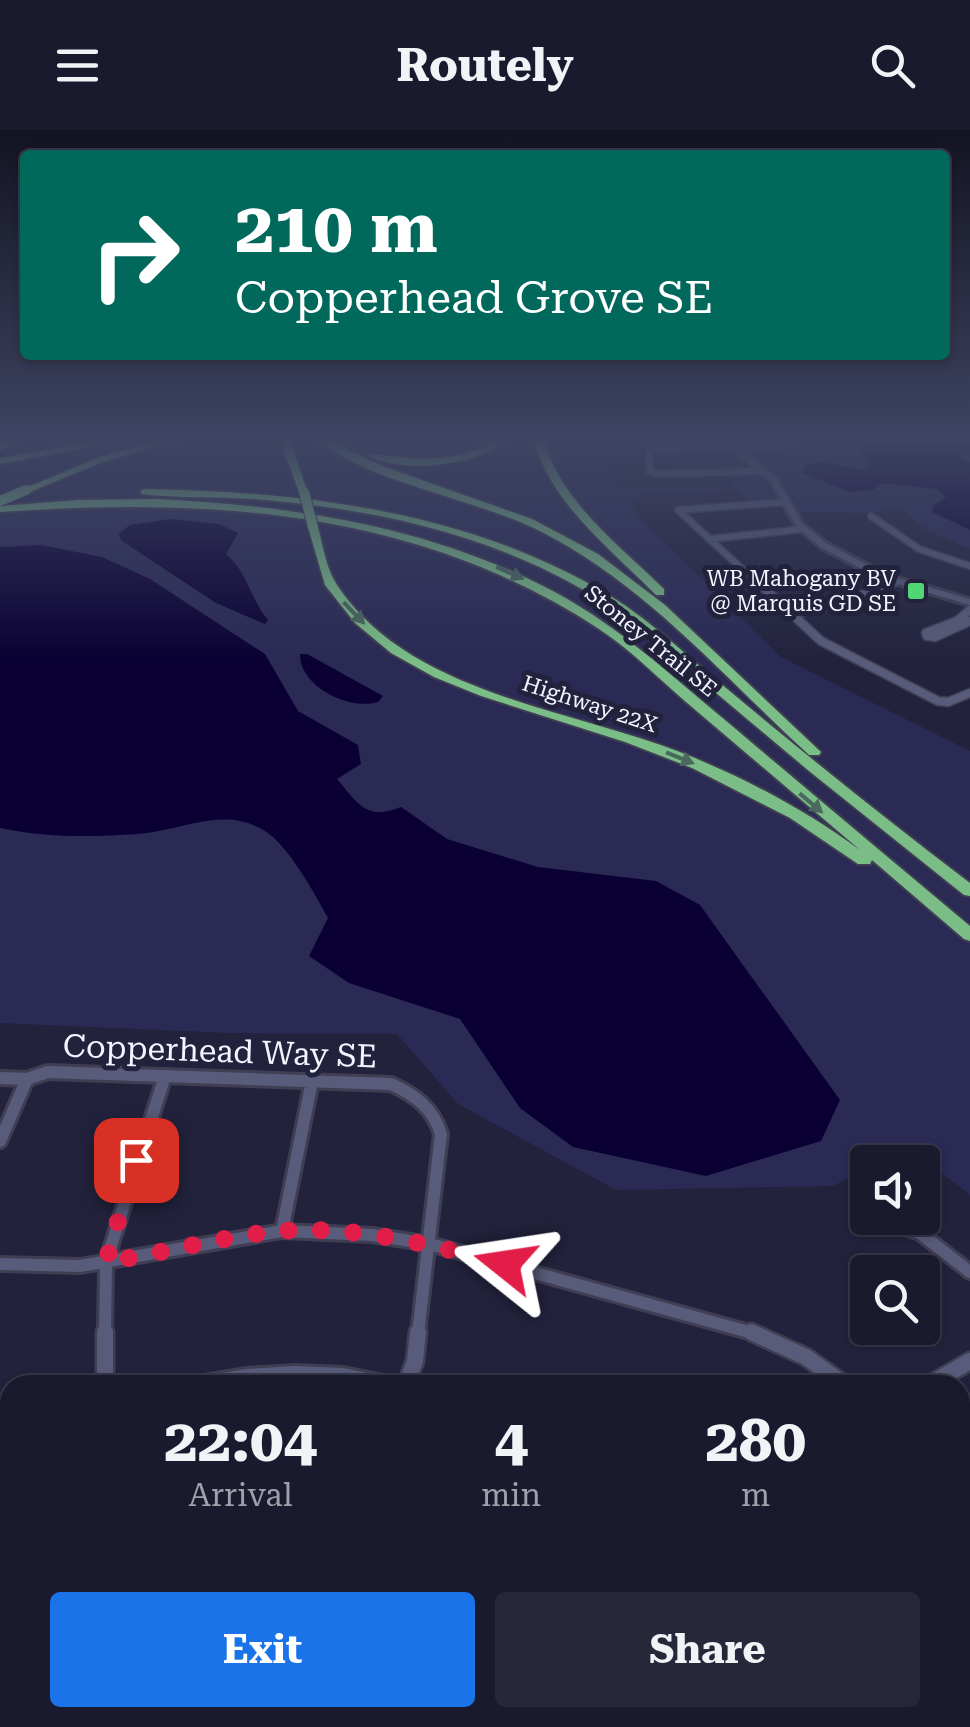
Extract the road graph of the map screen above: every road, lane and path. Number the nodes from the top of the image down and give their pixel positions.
1 (294, 515) edge
2 (310, 515) edge
3 (382, 515) edge
4 (505, 515) edge
5 (587, 515) edge
6 (685, 515) edge
7 (794, 515) edge
8 (871, 516) dead end
9 (804, 529) junction
10 (709, 539) junction
11 (970, 566) edge
12 (764, 572) dead end
13 (748, 574) junction
14 (897, 582) junction
15 (970, 602) edge
16 (970, 610) edge
17 (790, 614) junction
18 (970, 622) edge
19 (711, 654) junction
20 (970, 693) edge
21 (936, 865) junction
22 (970, 891) edge
23 (970, 935) edge
24 (970, 943) edge
25 (166, 1076) junction
26 (0, 1078) edge
27 (27, 1079) junction
28 (312, 1082) junction
29 (0, 1141) edge
30 (282, 1231) junction
31 (923, 1235) edge
32 (430, 1244) junction
33 (106, 1262) junction
34 (0, 1264) edge
35 (970, 1272) edge
36 (970, 1361) edge
37 (105, 1375) edge
38 (270, 1375) edge
39 (320, 1375) edge
40 (410, 1375) edge
41 (831, 1375) edge
42 (946, 1375) edge

1 -> 23 highway, Stoney Trail SE
2 -> 24 highway, Highway 22X, bridge
3 - 21 highway, Stoney Trail SE
4 - 19 highway
5 - 19 highway
6 - 10 street
7 - 9 street
8 - 11 street
9 - 10 street
9 - 14 street
10 - 13 street
12 - 13 street
13 - 17 street
14 - 15 street
14 - 17 street
16 - 18 street
17 - 20 street
19 - 21 highway
21 - 22 highway, Stoney Trail SE
25 - 27 street, Copperhead Way SE
25 - 28 street, Copperhead Way SE
25 - 33 street
26 - 27 street
27 - 29 street, Copperhead Way SE
28 - 30 street
28 - 32 street, Copperhead Way SE
30 - 32 street
30 - 33 street
31 - 35 street
32 - 40 street, Copperhead Way SE
32 - 41 street
33 - 34 street
33 - 37 street
36 - 42 street
38 - 39 street

